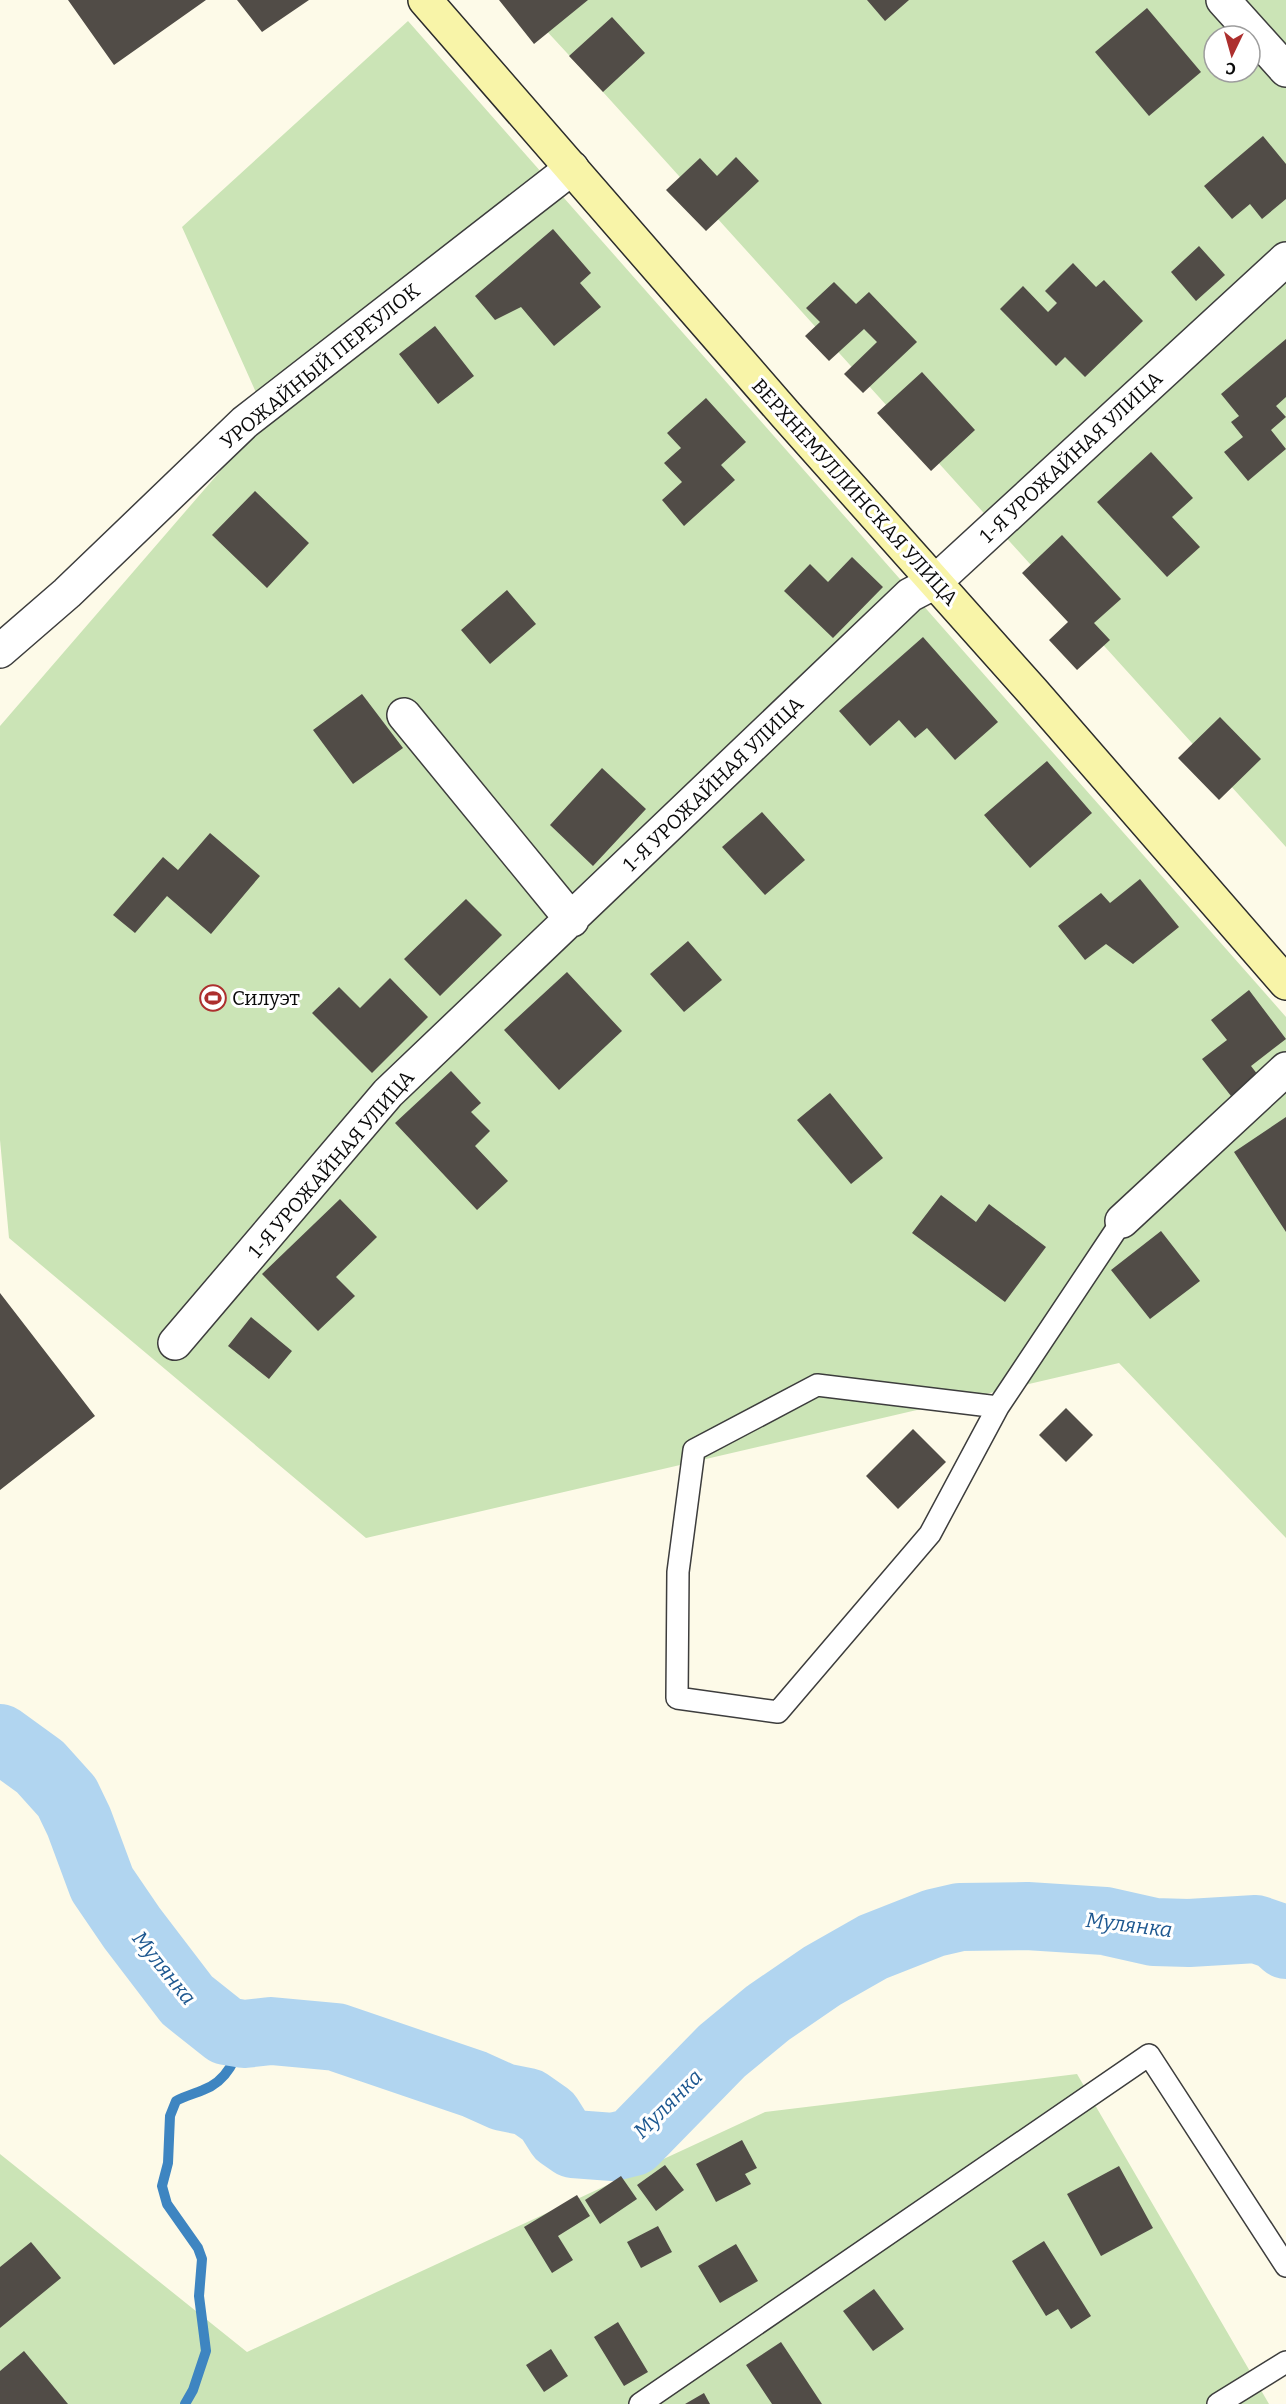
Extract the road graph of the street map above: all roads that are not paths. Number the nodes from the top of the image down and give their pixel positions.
1 (425, 0) edge
2 (1223, 0) edge
3 (1286, 70) edge
4 (572, 168) junction
5 (1286, 259) edge
6 (935, 582) junction
7 (0, 651) edge
8 (404, 715) dead end
9 (572, 920) junction
10 (1286, 983) edge
11 (1286, 1069) edge
12 (1122, 1221) joint
13 (175, 1343) dead end
14 (998, 1407) junction
15 (1286, 2266) edge
16 (1286, 2361) edge
17 (640, 2404) edge
18 (1218, 2404) edge

1 - 4 street, ВЕРХНЕМУЛЛИНСКАЯ УЛИЦА
2 - 3 street
4 - 6 street, ВЕРХНЕМУЛЛИНСКАЯ УЛИЦА
4 - 7 street, УРОЖАЙНЫЙ ПЕРЕУЛОК
5 - 6 street, 1-Я УРОЖАЙНАЯ УЛИЦА
6 - 9 street, 1-Я УРОЖАЙНАЯ УЛИЦА
6 - 10 street, ВЕРХНЕМУЛЛИНСКАЯ УЛИЦА
8 - 9 street
9 - 13 street, 1-Я УРОЖАЙНАЯ УЛИЦА
11 - 12 street
12 - 14 lane
14 - 14 lane
15 - 17 lane
16 - 18 lane

